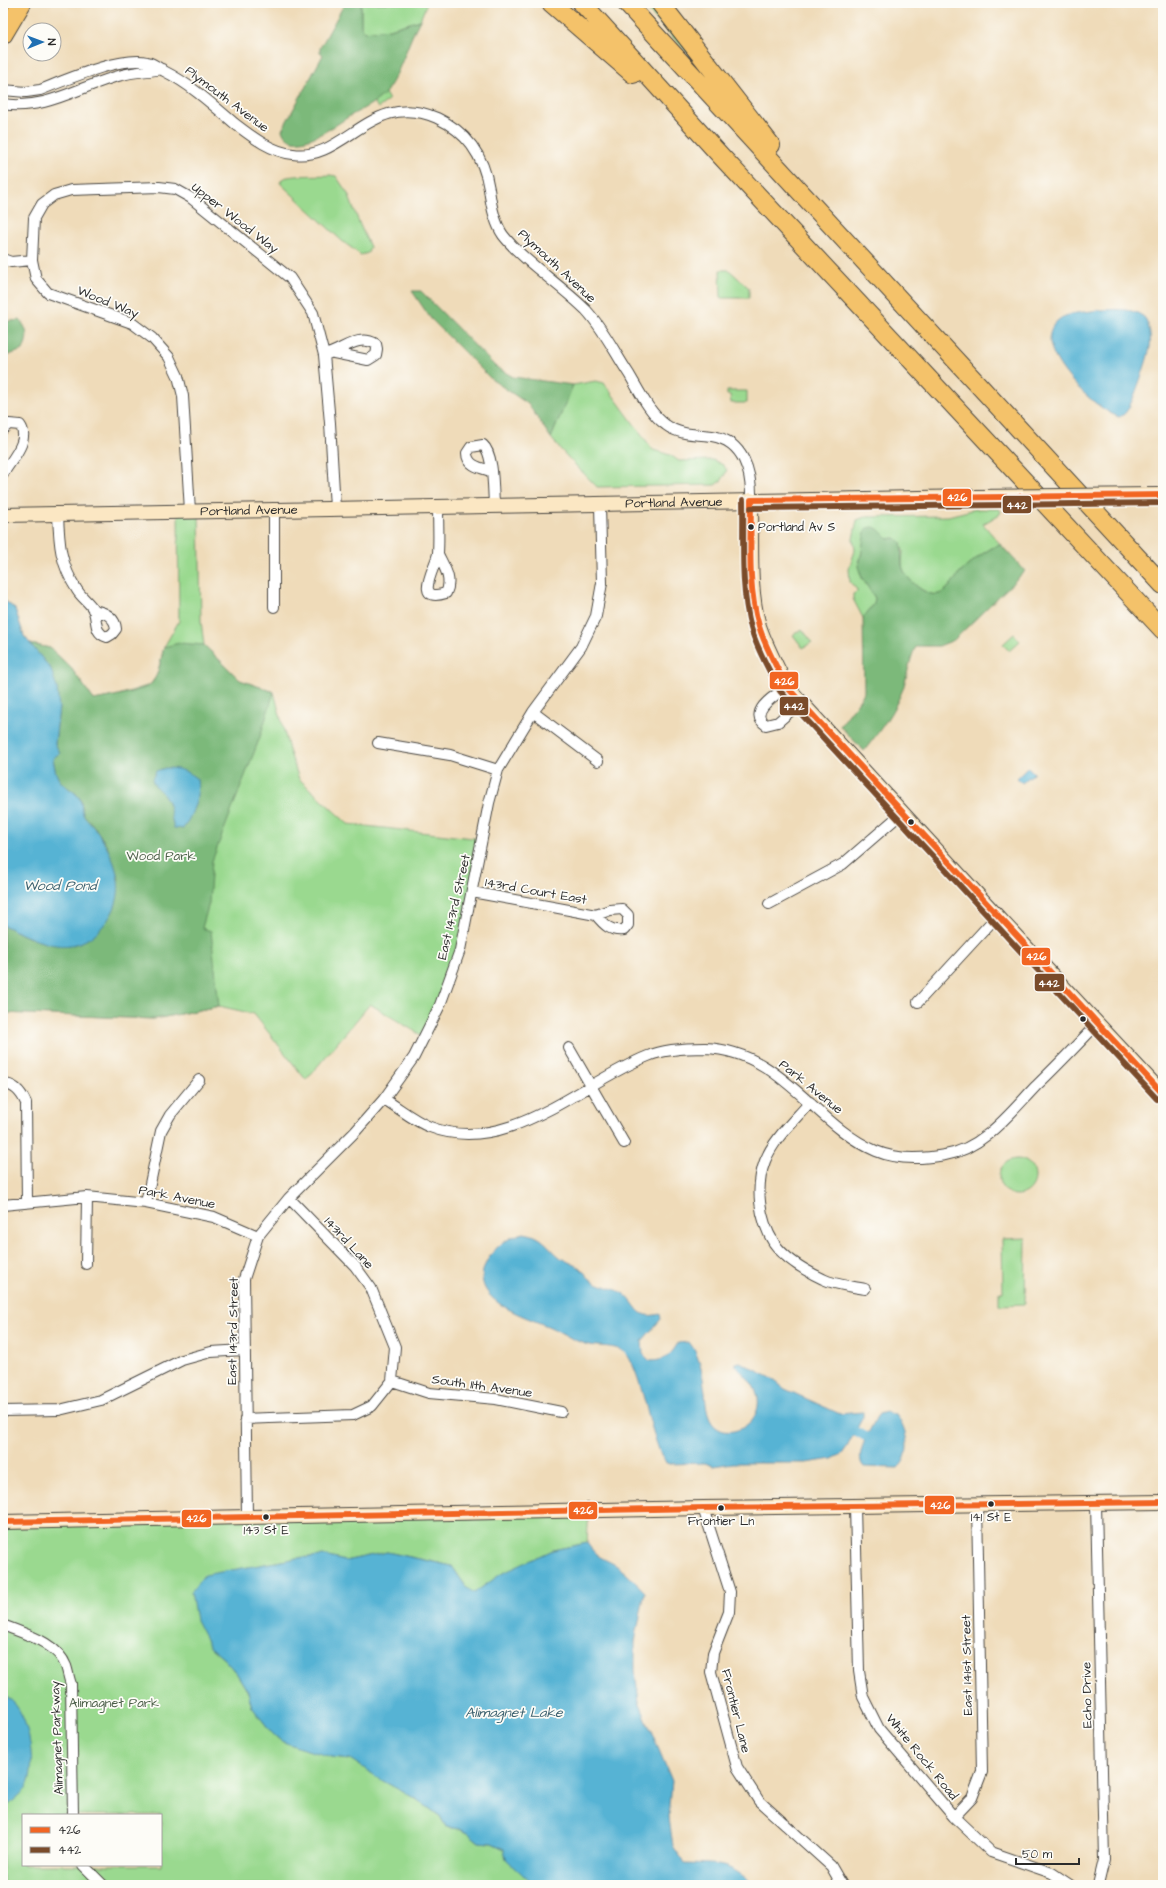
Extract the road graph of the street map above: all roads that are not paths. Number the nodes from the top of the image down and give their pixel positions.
1 (22, 3) edge
2 (551, 3) edge
3 (582, 3) edge
4 (626, 3) edge
5 (660, 3) edge
6 (3, 35) edge
7 (162, 69) junction
8 (3, 90) edge
9 (3, 104) edge
10 (720, 155) junction
11 (851, 246) junction
12 (32, 260) junction
13 (6, 262) edge
14 (334, 353) dead end
15 (324, 355) junction
16 (3, 429) edge
17 (491, 472) dead end
18 (3, 474) edge
19 (1161, 495) edge
20 (751, 500) junction
21 (494, 505) junction
22 (600, 505) junction
23 (438, 506) junction
24 (274, 508) junction
25 (335, 508) junction
26 (190, 511) junction
27 (58, 514) junction
28 (3, 515) edge
29 (438, 554) dead end
30 (1163, 585) edge
31 (274, 607) dead end
32 (93, 610) dead end
33 (1163, 630) edge
34 (787, 687) junction
35 (801, 702) junction
36 (533, 712) junction
37 (378, 743) dead end
38 (598, 761) dead end
39 (498, 770) junction
40 (902, 813) junction
41 (472, 892) junction
42 (769, 904) dead end
43 (596, 915) dead end
44 (997, 916) junction
45 (918, 1002) dead end
46 (1097, 1024) junction
47 (569, 1048) dead end
48 (199, 1080) dead end
49 (3, 1084) edge
50 (590, 1085) junction
51 (1161, 1089) edge
52 (384, 1099) junction
53 (810, 1102) junction
54 (624, 1143) dead end
55 (87, 1197) junction
56 (289, 1198) junction
57 (27, 1202) junction
58 (146, 1204) junction
59 (3, 1205) edge
60 (258, 1236) junction
61 (86, 1264) dead end
62 (865, 1289) dead end
63 (244, 1350) junction
64 (392, 1381) junction
65 (3, 1412) edge
66 (561, 1412) dead end
67 (245, 1418) junction
68 (1163, 1502) edge
69 (1096, 1503) junction
70 (977, 1505) junction
71 (855, 1506) junction
72 (703, 1508) junction
73 (247, 1517) junction
74 (3, 1522) edge
75 (3, 1625) edge
76 (73, 1814) edge
77 (954, 1817) junction
78 (84, 1866) edge
79 (103, 1885) edge
80 (842, 1885) edge
81 (1070, 1885) edge
82 (1098, 1885) edge

1 - 6 highway
2 - 10 highway
3 - 10 highway
4 - 11 highway
5 - 11 highway
7 - 8 street, Plymouth Avenue
7 - 9 street
7 - 20 street, Plymouth Avenue
10 - 33 highway
11 - 30 highway
12 - 13 street
12 - 15 street, Upper Wood Way
12 - 26 street, Wood Way
14 - 15 street
15 - 25 street, Upper Wood Way
16 - 18 street
17 - 21 street
19 - 20 street, Portland Avenue, bridge
20 - 22 street, Portland Avenue
20 - 34 street
21 - 22 street, Portland Avenue
21 - 23 street, Portland Avenue
22 - 36 street, East 143rd Street
23 - 25 street, Portland Avenue
23 - 29 street
24 - 25 street, Portland Avenue
24 - 26 street, Portland Avenue
24 - 31 street
26 - 27 street, Portland Avenue
27 - 28 street, Portland Avenue
27 - 32 street
34 - 35 street
34 - 35 street
35 - 40 street
36 - 38 street
36 - 39 street, East 143rd Street
37 - 39 street
39 - 41 street, East 143rd Street
40 - 42 street
40 - 44 street
41 - 43 street, 143rd Court East
41 - 52 street, East 143rd Street
44 - 45 street
44 - 46 street
46 - 51 street
46 - 53 street, Park Avenue
47 - 50 street
48 - 58 street
49 - 57 street
50 - 52 street, Park Avenue
50 - 53 street, Park Avenue
50 - 54 street
52 - 56 street, East 143rd Street
53 - 62 street
55 - 57 street, Park Avenue
55 - 58 street, Park Avenue
55 - 61 street
56 - 60 street, East 143rd Street
56 - 64 street, 143rd Lane
57 - 59 street, Park Avenue
58 - 60 street, Park Avenue
60 - 63 street, East 143rd Street
63 - 65 street
63 - 67 street, East 143rd Street
64 - 66 street, South 11th Avenue
64 - 67 street
67 - 73 street, East 143rd Street
68 - 69 street
69 - 70 street
69 - 82 street, Echo Drive
70 - 71 street
70 - 77 street, East 141st Street
71 - 72 street
71 - 77 street, White Rock Road
72 - 73 street
72 - 80 street, Frontier Lane
73 - 74 street
75 - 76 street, Alimagnet Parkway
77 - 81 street, White Rock Road
78 - 79 street

